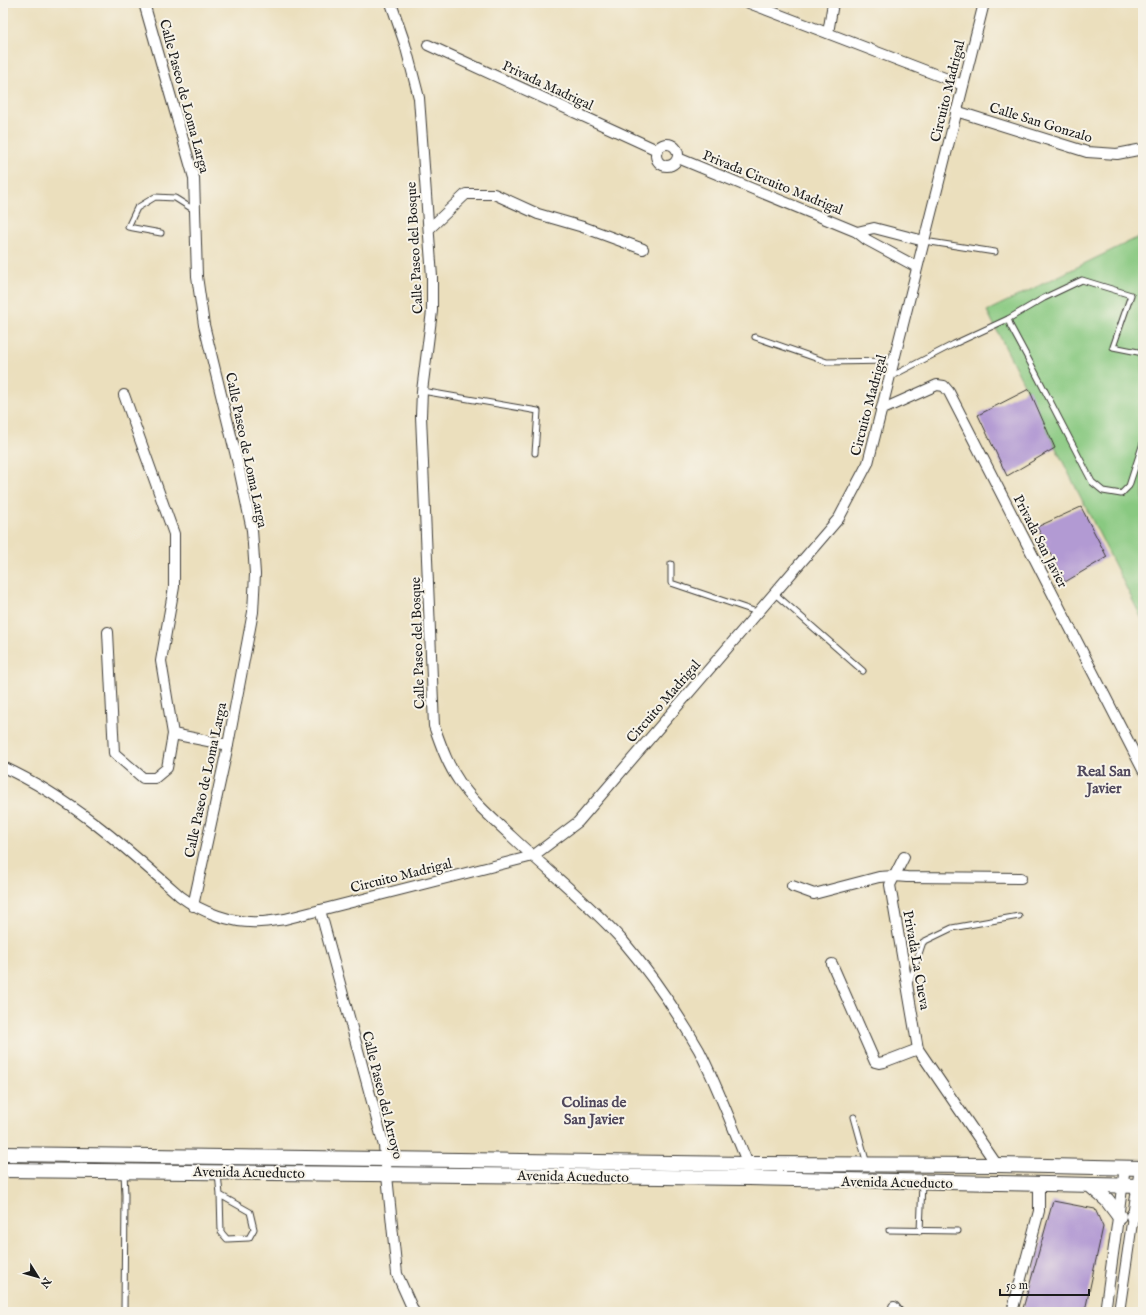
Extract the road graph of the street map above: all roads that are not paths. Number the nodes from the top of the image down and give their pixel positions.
1 (144, 3) edge
2 (391, 3) edge
3 (749, 3) edge
4 (833, 3) edge
5 (984, 3) edge
6 (828, 33) junction
7 (428, 44) dead end
8 (963, 85) junction
9 (956, 111) junction
10 (1143, 149) edge
11 (658, 150) junction
12 (678, 158) junction
13 (195, 210) junction
14 (429, 229) junction
15 (857, 232) junction
16 (160, 233) dead end
17 (924, 241) junction
18 (643, 249) dead end
19 (995, 252) dead end
20 (917, 266) junction
21 (1008, 319) junction
22 (755, 337) dead end
23 (1143, 353) edge
24 (894, 361) junction
25 (890, 377) junction
26 (422, 391) junction
27 (124, 395) dead end
28 (881, 410) junction
29 (1143, 443) edge
30 (535, 453) dead end
31 (671, 564) dead end
32 (774, 593) junction
33 (758, 612) junction
34 (108, 632) dead end
35 (863, 671) dead end
36 (173, 734) junction
37 (228, 745) junction
38 (3, 767) edge
39 (1143, 770) edge
40 (533, 856) junction
41 (904, 857) dead end
42 (894, 876) junction
43 (1021, 878) dead end
44 (792, 886) dead end
45 (193, 906) junction
46 (320, 910) junction
47 (1019, 916) dead end
48 (832, 964) dead end
49 (908, 989) junction
50 (918, 1049) junction
51 (854, 1117) dead end
52 (3, 1154) edge
53 (385, 1159) junction
54 (867, 1165) junction
55 (997, 1165) junction
56 (1018, 1165) junction
57 (1125, 1167) junction
58 (1141, 1168) edge
59 (3, 1170) edge
60 (124, 1171) junction
61 (748, 1171) junction
62 (218, 1172) junction
63 (387, 1174) junction
64 (922, 1182) junction
65 (1016, 1184) junction
66 (1039, 1185) junction
67 (1091, 1186) junction
68 (1123, 1186) junction
69 (1140, 1186) edge
70 (220, 1195) junction
71 (1143, 1203) edge
72 (1126, 1216) junction
73 (889, 1230) dead end
74 (920, 1231) junction
75 (958, 1232) dead end
76 (124, 1312) edge
77 (414, 1312) edge
78 (1012, 1312) edge
79 (1104, 1312) edge
80 (1119, 1312) edge

1 - 13 street, Calle Paseo de Loma Larga
2 - 14 street, Calle Paseo del Bosque
3 - 6 street
4 - 6 street
5 - 8 street, Circuito Madrigal
6 - 8 street
7 - 11 street, Privada Madrigal
8 - 9 street, Circuito Madrigal
9 - 10 street, Calle San Gonzalo
9 - 17 street, Circuito Madrigal
11 - 12 street
11 - 12 street
12 - 15 street, Privada Circuito Madrigal
13 - 16 lane
13 - 37 street, Calle Paseo de Loma Larga
14 - 18 street
14 - 26 street, Calle Paseo del Bosque
15 - 17 street
15 - 20 street, Privada Circuito Madrigal
17 - 19 lane
17 - 20 street, Circuito Madrigal
20 - 24 street, Circuito Madrigal
21 - 23 lane
21 - 25 lane
21 - 29 lane
22 - 24 lane
24 - 25 street, Circuito Madrigal
25 - 28 street, Circuito Madrigal
26 - 30 lane
26 - 40 street, Calle Paseo del Bosque
27 - 36 street
28 - 32 street, Circuito Madrigal
28 - 39 street, Privada San Javier
31 - 33 lane
32 - 33 street, Circuito Madrigal
32 - 35 lane
33 - 40 street, Circuito Madrigal
34 - 36 street
36 - 37 street
37 - 45 street, Calle Paseo de Loma Larga
38 - 45 street, Circuito Madrigal
40 - 46 street, Circuito Madrigal
40 - 61 street, Calle Paseo del Bosque
41 - 42 street, Privada La Cueva
42 - 43 street
42 - 44 street
42 - 49 street, Privada La Cueva
45 - 46 street, Circuito Madrigal
46 - 53 street, Calle Paseo del Arroyo
47 - 49 lane
48 - 50 street
49 - 50 street, Privada La Cueva
50 - 55 street, Privada La Cueva
51 - 54 lane
52 - 53 main road, Avenida Acueducto
53 - 61 main road, Avenida Acueducto
53 - 63 street, Calle Paseo del Arroyo
54 - 55 main road, Avenida Acueducto
54 - 61 main road, Avenida Acueducto
55 - 56 main road, Avenida Acueducto
56 - 57 main road, Avenida Acueducto
56 - 65 main road
57 - 58 main road, Avenida Acueducto
57 - 68 street
58 - 69 street
59 - 60 main road, Avenida Acueducto
60 - 62 main road, Avenida Acueducto
60 - 76 lane
61 - 63 main road, Avenida Acueducto
61 - 64 main road, Avenida Acueducto
62 - 63 main road, Avenida Acueducto
62 - 70 lane
63 - 77 street, Calle Paseo del Arroyo
64 - 65 main road, Avenida Acueducto
64 - 74 lane
65 - 66 main road, Avenida Acueducto
66 - 67 main road, Avenida Acueducto
66 - 78 street
67 - 68 main road, Avenida Acueducto
67 - 72 main road
68 - 69 main road, Avenida Acueducto
68 - 72 street
69 - 72 street
70 - 70 lane
71 - 72 main road
72 - 79 street
72 - 80 street
73 - 74 lane
74 - 75 lane

